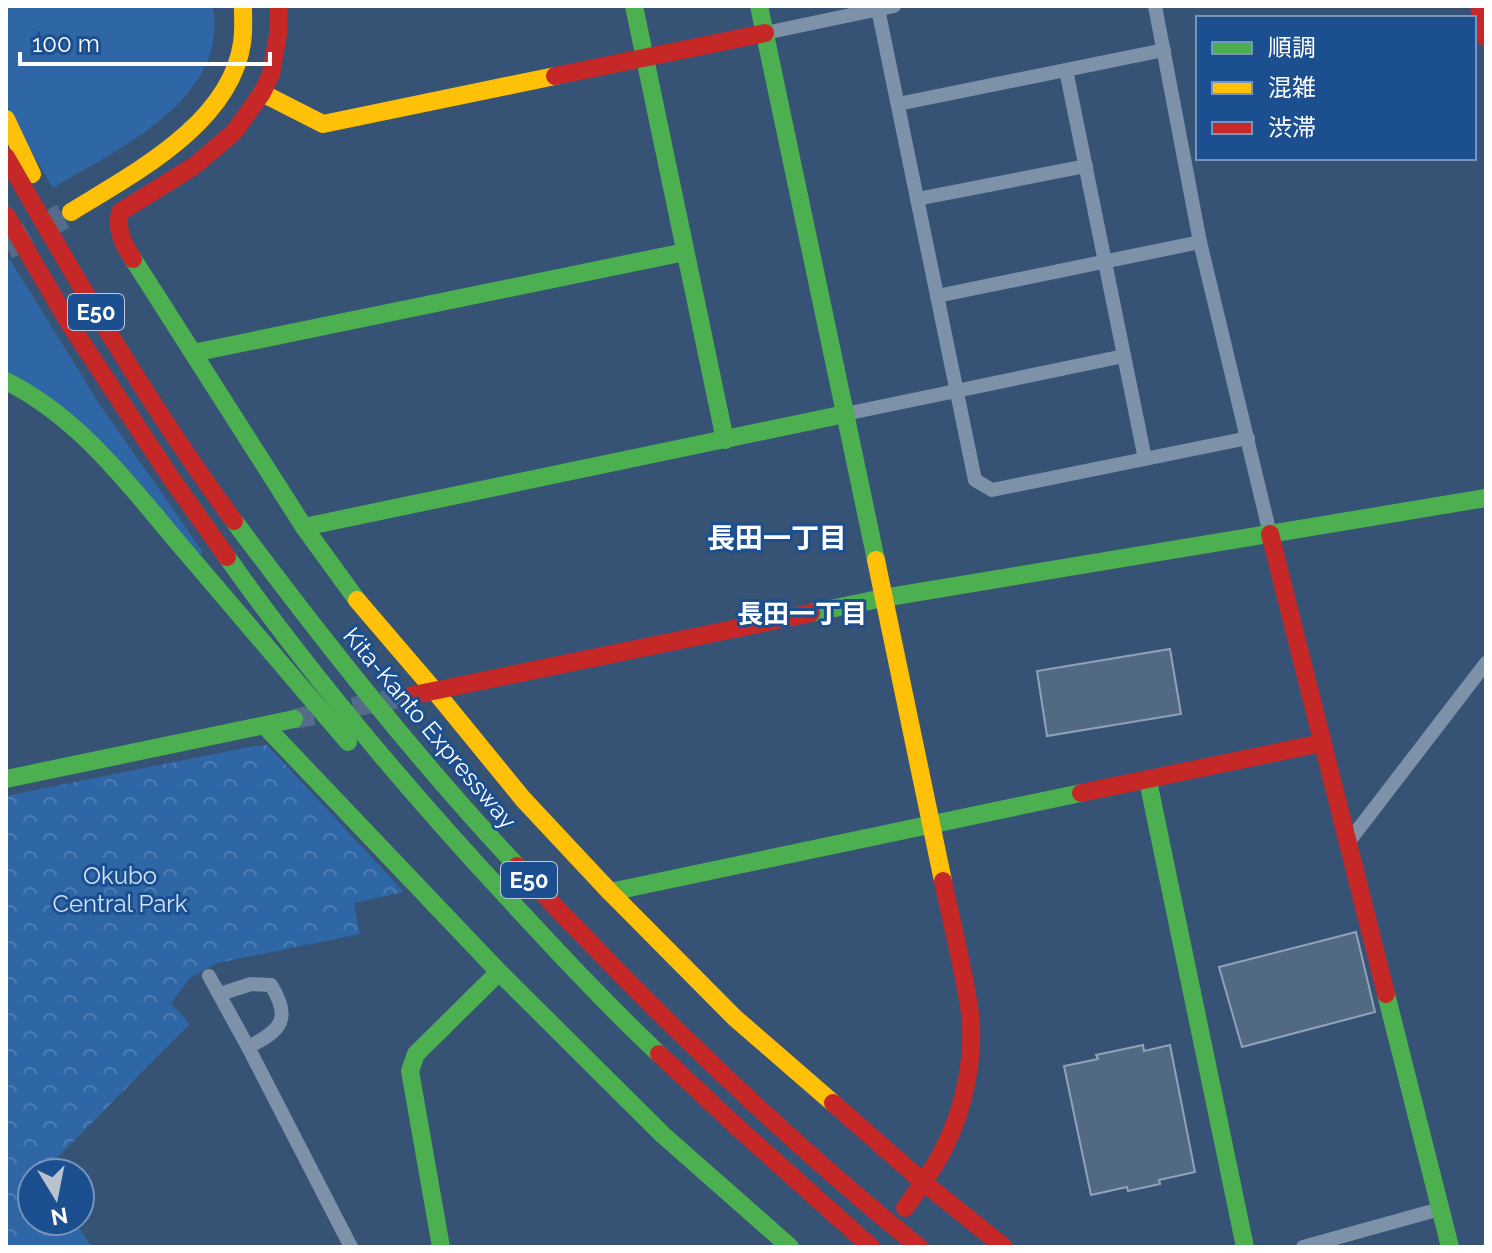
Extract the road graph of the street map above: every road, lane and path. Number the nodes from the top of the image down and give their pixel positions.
1 (227, 6) edge
2 (243, 6) edge
3 (279, 6) edge
4 (634, 6) edge
5 (759, 6) edge
6 (894, 6) edge
7 (1155, 6) edge
8 (1479, 6) edge
9 (878, 9) junction
10 (765, 33) junction
11 (1486, 38) edge
12 (1164, 50) junction
13 (645, 58) junction
14 (1066, 70) junction
15 (262, 93) junction
16 (898, 104) junction
17 (6, 119) edge
18 (6, 157) edge
19 (1086, 166) junction
20 (917, 199) junction
21 (6, 215) edge
22 (1200, 242) junction
23 (685, 252) junction
24 (1105, 261) junction
25 (937, 296) junction
26 (193, 353) junction
27 (1124, 356) junction
28 (6, 381) edge
29 (957, 391) junction
30 (845, 414) junction
31 (1248, 438) junction
32 (725, 440) junction
33 (1145, 459) junction
34 (194, 462) junction
35 (1486, 498) edge
36 (304, 527) junction
37 (1270, 534) junction
38 (883, 598) junction
39 (1486, 663) edge
40 (434, 690) junction
41 (409, 696) tunnel mouth
42 (294, 719) tunnel mouth
43 (265, 726) junction
44 (1322, 743) junction
45 (6, 779) edge
46 (1148, 781) junction
47 (932, 825) junction
48 (1347, 844) junction
49 (610, 892) junction
50 (543, 936) junction
51 (499, 972) junction
52 (209, 976) dead end
53 (220, 994) junction
54 (248, 1047) junction
55 (923, 1182) junction
56 (905, 1208) dead end
57 (1440, 1209) junction
58 (351, 1247) edge
59 (441, 1247) edge
60 (790, 1247) edge
61 (871, 1247) edge
62 (919, 1247) edge
63 (1004, 1247) edge
64 (1245, 1247) edge
65 (1303, 1247) edge
66 (1450, 1247) edge

1 - 2 main road
3 - 15 main road
4 - 13 main road
5 - 10 main road
6 - 9 street
7 - 12 street
8 - 11 main road
9 - 10 street
9 - 16 street
10 - 13 main road
10 - 30 main road
12 - 14 street
12 - 22 street
13 - 15 main road
13 - 23 main road
14 - 16 street
14 - 19 street
15 - 26 main road
16 - 20 street
17 - 34 main road
18 - 34 main road, Kita-Kanto Expressway / E50
19 - 20 street
19 - 24 street
20 - 25 street
21 - 50 main road, E50
22 - 24 street
22 - 31 street
23 - 26 main road
23 - 32 main road
24 - 25 street
24 - 27 street
25 - 29 street
26 - 36 main road
27 - 29 street
27 - 33 street
28 - 50 main road
29 - 30 street
29 - 33 street
30 - 32 main road
30 - 38 main road
31 - 33 street
31 - 37 street
32 - 36 main road
34 - 62 main road, Kita-Kanto Expressway / E50
35 - 37 main road
36 - 40 main road
37 - 38 main road
37 - 44 main road
38 - 40 main road
38 - 47 main road
39 - 48 street
40 - 41 main road
40 - 49 main road
42 - 43 main road
43 - 45 main road
43 - 51 main road
44 - 46 main road
44 - 48 main road
46 - 47 main road
46 - 64 main road
47 - 49 main road
47 - 55 main road
48 - 57 main road
49 - 55 main road
50 - 61 main road, E50
51 - 59 main road
51 - 60 main road
52 - 53 street
53 - 54 street
53 - 54 street
54 - 58 street
55 - 56 main road
55 - 63 main road
57 - 65 street
57 - 66 main road

